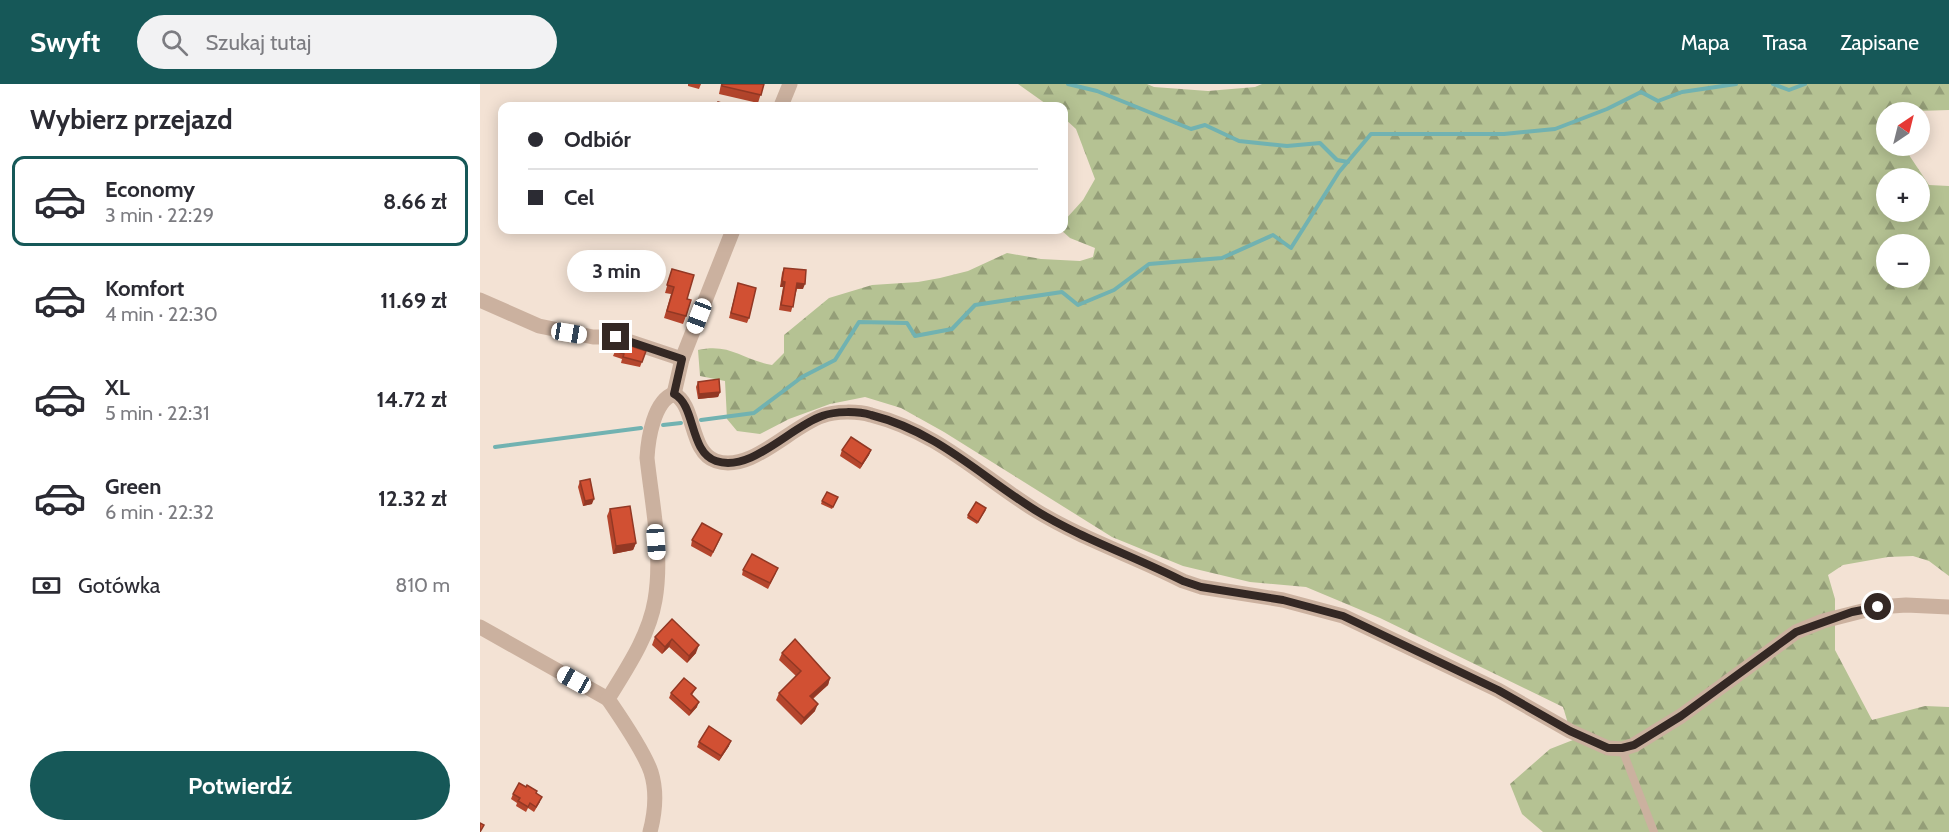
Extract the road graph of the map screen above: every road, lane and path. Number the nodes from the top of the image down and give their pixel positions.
1 (790, 84) edge
2 (783, 102) edge
3 (731, 234) edge
4 (480, 300) edge
5 (682, 359) junction
6 (674, 394) junction
7 (1949, 607) edge
8 (480, 627) edge
9 (608, 699) junction
10 (1622, 748) junction
11 (650, 832) edge
12 (1654, 832) edge

1 - 2 street
3 - 5 street
4 - 5 street
5 - 6 street
6 - 9 street
6 - 10 street
7 - 10 street
8 - 9 street
9 - 11 street
10 - 12 lane

